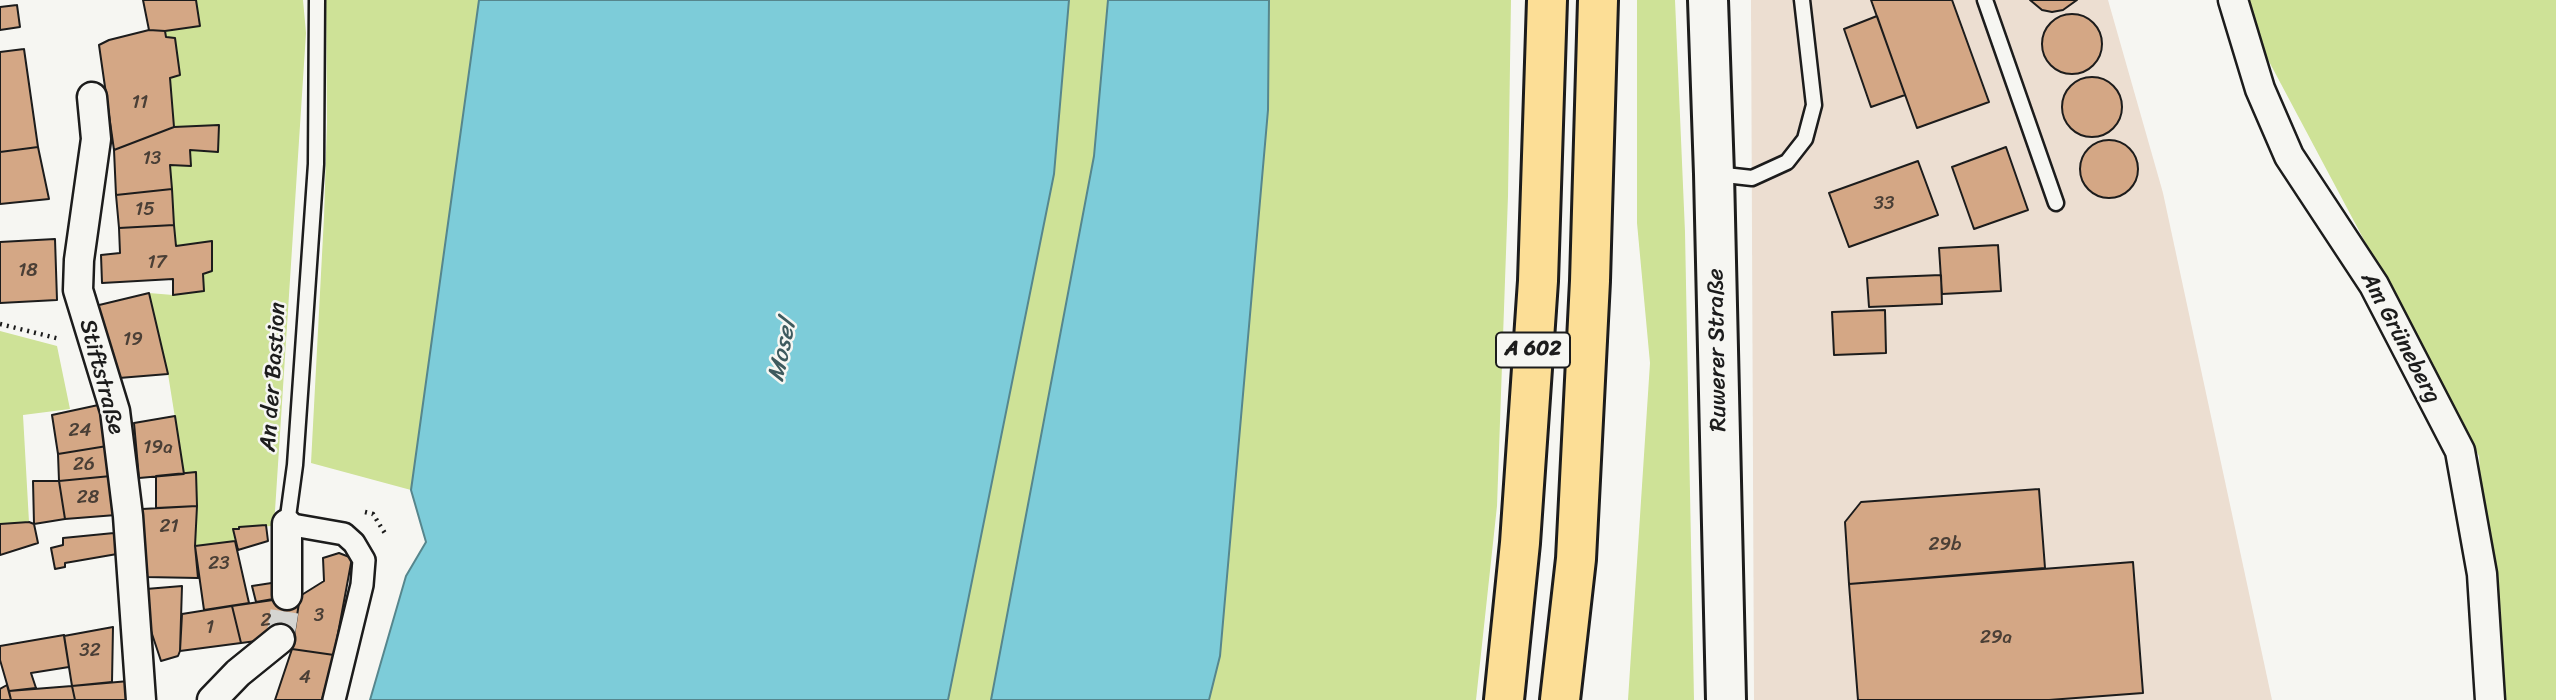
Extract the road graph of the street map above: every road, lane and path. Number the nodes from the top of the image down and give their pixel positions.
1 (317, 0) edge
2 (1547, 0) edge
3 (1598, 0) edge
4 (1708, 0) edge
5 (1802, 0) edge
6 (1985, 0) edge
7 (2233, 0) edge
8 (92, 97) dead end
9 (1714, 174) junction
10 (2056, 203) dead end
11 (0, 324) edge
12 (96, 349) junction
13 (287, 524) junction
14 (287, 595) tunnel mouth
15 (280, 639) tunnel mouth
16 (141, 700) edge
17 (212, 700) edge
18 (334, 700) edge
19 (1504, 700) edge
20 (1560, 700) edge
21 (1726, 700) edge
22 (2490, 700) edge

1 - 13 lane, An der Bastion
2 - 19 highway, A 602
3 - 20 highway, A 602
4 - 9 main road, Ruwerer Straße
5 - 9 lane
6 - 10 lane
7 - 22 street, Am Grüneberg
8 - 12 street, Stiftstraße
9 - 21 main road, Ruwerer Straße
11 - 12 path
12 - 16 street, Stiftstraße
13 - 14 street
13 - 18 street
15 - 17 street

